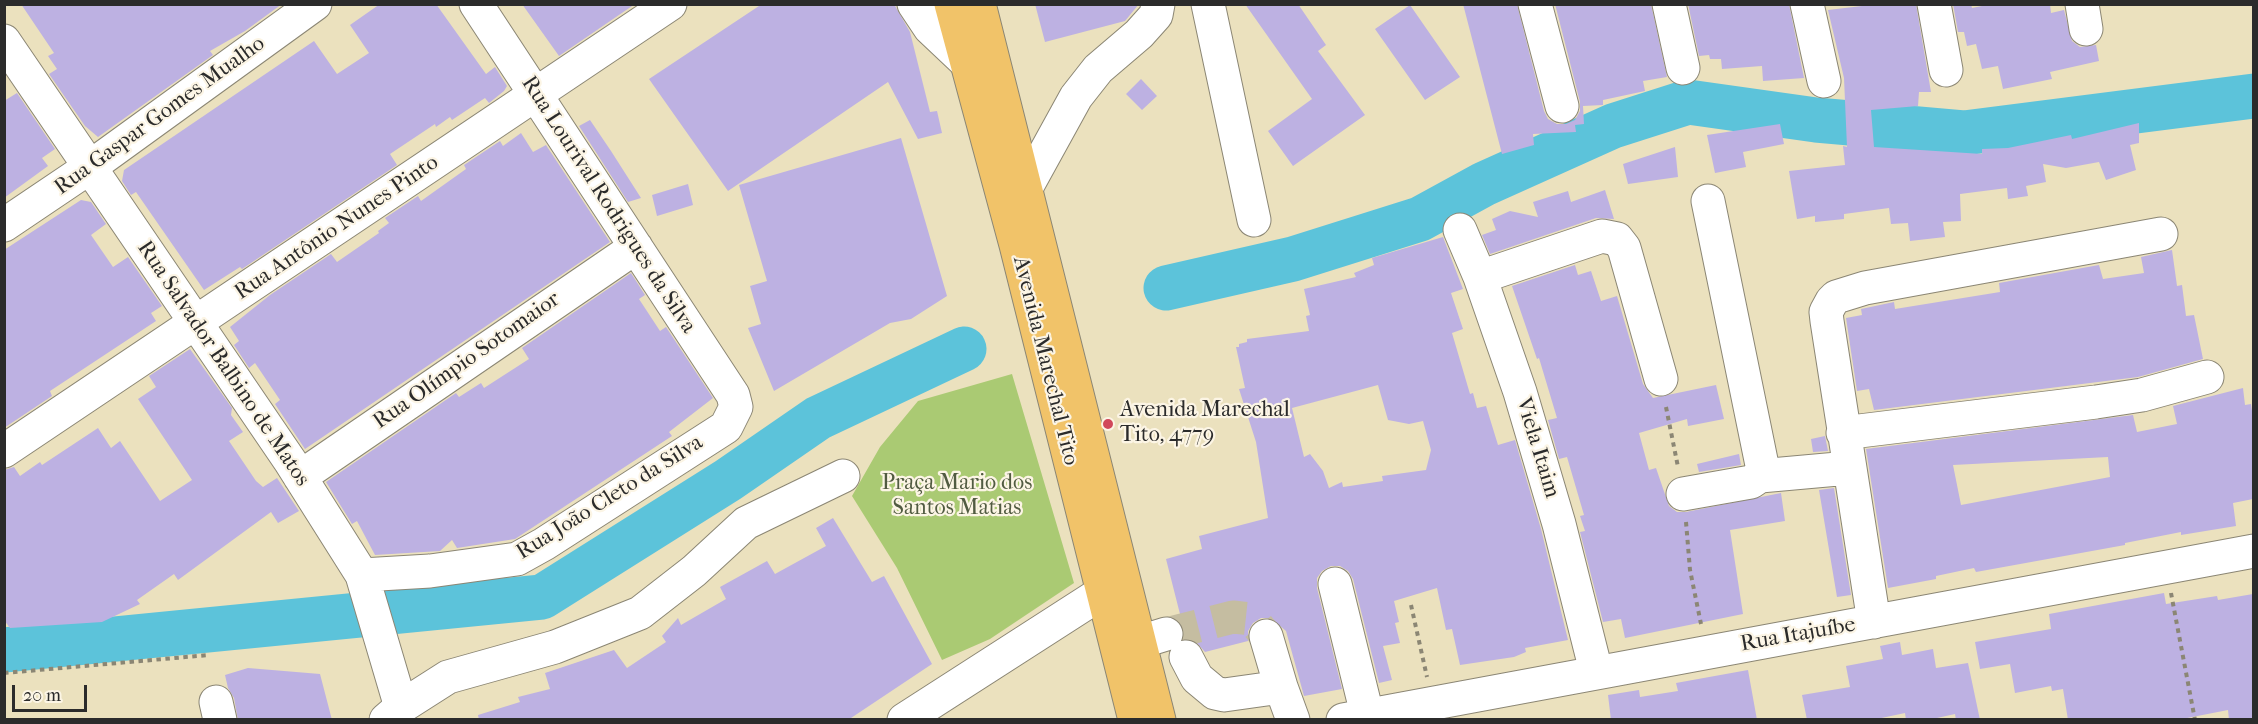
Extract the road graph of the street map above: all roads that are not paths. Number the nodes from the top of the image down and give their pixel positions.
1 (315, 4) edge
2 (476, 4) edge
3 (670, 4) edge
4 (914, 4) edge
5 (951, 4) edge
6 (980, 4) edge
7 (1158, 4) edge
8 (1208, 4) edge
9 (1535, 4) edge
10 (1668, 4) edge
11 (1808, 4) edge
12 (1934, 4) edge
13 (4, 41) edge
14 (966, 62) junction
15 (1683, 68) dead end
16 (1946, 70) dead end
17 (1824, 81) dead end
18 (536, 96) junction
19 (1562, 105) dead end
20 (90, 167) junction
21 (1027, 186) junction
22 (1708, 201) dead end
23 (1254, 220) dead end
24 (4, 225) edge
25 (1460, 230) dead end
26 (2161, 234) dead end
27 (636, 247) junction
28 (1480, 277) junction
29 (195, 322) junction
30 (2207, 377) dead end
31 (1661, 379) road end
32 (736, 407) joint
33 (1843, 433) junction
34 (4, 451) edge
35 (1849, 468) junction
36 (1760, 476) junction
37 (300, 477) junction
38 (843, 477) dead end
39 (1683, 494) road end
40 (2253, 550) edge
41 (1335, 584) dead end
42 (365, 585) junction
43 (1103, 592) junction
44 (1874, 622) junction
45 (1266, 636) tunnel mouth
46 (1152, 645) junction
47 (1596, 671) junction
48 (1281, 687) junction
49 (394, 713) edge
50 (1362, 718) edge
51 (904, 720) edge
52 (1135, 720) edge
53 (1143, 720) edge
54 (1159, 720) edge
55 (1293, 720) edge

1 - 20 street, Rua Gaspar Gomes Mualho
2 - 18 street, Rua Lourival Rodrigues da Silva
3 - 18 street, Rua Antônio Nunes Pinto
4 - 14 street
5 - 14 main road, Avenida Marechal Tito
6 - 21 main road, Avenida Marechal Tito
7 - 21 street
8 - 23 street
9 - 19 street
10 - 15 street
11 - 17 street
12 - 16 street
13 - 20 street, Rua Salvador Balbino de Matos
14 - 43 main road, Avenida Marechal Tito
18 - 27 street, Rua Lourival Rodrigues da Silva
18 - 29 street, Rua Antônio Nunes Pinto
20 - 24 street, Rua Gaspar Gomes Mualho
20 - 29 street, Rua Salvador Balbino de Matos
21 - 46 main road, Avenida Marechal Tito
22 - 36 street
25 - 28 street, Viela Itaim
26 - 33 street
27 - 32 street, Rua Lourival Rodrigues da Silva
27 - 37 street, Rua Olímpio Sotomaior
28 - 31 street
28 - 47 street, Viela Itaim
29 - 34 street, Rua Antônio Nunes Pinto
29 - 37 street, Rua Salvador Balbino de Matos
30 - 33 street
32 - 42 street, Rua João Cleto da Silva
33 - 35 street
35 - 36 street
35 - 44 street
36 - 39 street
37 - 42 street, Rua Salvador Balbino de Matos
38 - 49 street
40 - 44 street, Rua Itajuíbe
41 - 50 street
42 - 49 street, Rua Salvador Balbino de Matos
43 - 46 main road, Avenida Marechal Tito
43 - 51 street
44 - 47 street, Rua Itajuíbe
45 - 48 street
46 - 48 street
46 - 52 main road, Avenida Marechal Tito
46 - 53 main road
46 - 54 main road, Avenida Marechal Tito
47 - 50 street, Rua Itajuíbe
48 - 55 street

